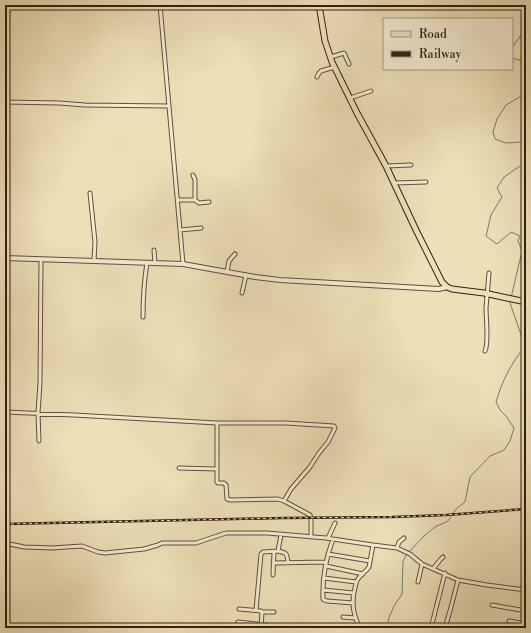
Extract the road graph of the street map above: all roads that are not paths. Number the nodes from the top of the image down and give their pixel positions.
1 (160, 5) edge
2 (319, 5) edge
3 (331, 57) junction
4 (349, 64) dead end
5 (335, 67) junction
6 (317, 77) dead end
7 (371, 91) dead end
8 (350, 98) junction
9 (5, 102) edge
10 (169, 106) junction
11 (411, 165) dead end
12 (386, 166) junction
13 (193, 175) dead end
14 (426, 182) dead end
15 (394, 183) junction
16 (90, 193) dead end
17 (178, 200) junction
18 (195, 200) junction
19 (210, 202) dead end
20 (201, 228) dead end
21 (180, 230) junction
22 (154, 250) dead end
23 (235, 254) dead end
24 (5, 258) edge
25 (41, 260) junction
26 (94, 260) junction
27 (147, 262) junction
28 (154, 263) junction
29 (183, 264) junction
30 (227, 272) junction
31 (489, 274) dead end
32 (246, 275) junction
33 (447, 287) junction
34 (242, 293) dead end
35 (487, 294) junction
36 (526, 302) edge
37 (143, 317) dead end
38 (485, 351) dead end
39 (5, 412) edge
40 (38, 413) junction
41 (217, 423) junction
42 (39, 442) dead end
43 (179, 468) dead end
44 (217, 469) junction
45 (284, 501) junction
46 (335, 523) dead end
47 (281, 535) junction
48 (311, 537) junction
49 (328, 538) junction
50 (404, 538) dead end
51 (334, 539) junction
52 (5, 543) edge
53 (373, 546) junction
54 (397, 548) junction
55 (276, 552) junction
56 (328, 554) junction
57 (443, 557) dead end
58 (370, 561) junction
59 (326, 562) junction
60 (273, 563) junction
61 (288, 563) junction
62 (422, 564) junction
63 (326, 566) junction
64 (433, 569) junction
65 (444, 573) junction
66 (364, 574) junction
67 (273, 575) dead end
68 (324, 578) junction
69 (458, 580) junction
70 (356, 582) junction
71 (418, 582) dead end
72 (323, 590) junction
73 (526, 590) edge
74 (354, 593) junction
75 (353, 603) junction
76 (492, 605) dead end
77 (239, 609) dead end
78 (256, 610) junction
79 (526, 611) edge
80 (261, 612) junction
81 (274, 612) dead end
82 (343, 617) dead end
83 (355, 618) junction
84 (5, 620) edge
85 (509, 621) dead end
86 (238, 622) dead end
87 (526, 624) edge
88 (261, 626) edge
89 (274, 626) dead end
90 (9, 628) edge
91 (360, 628) edge
92 (440, 628) edge
93 (446, 628) edge
94 (524, 628) edge

1 - 10 street
2 - 3 main road
3 - 4 street
3 - 5 main road
5 - 6 street
5 - 8 main road
7 - 8 street
8 - 12 main road
9 - 10 street
10 - 17 street
11 - 12 street
12 - 15 main road
13 - 18 street
14 - 15 street
15 - 33 main road
16 - 26 street
17 - 18 street
17 - 21 street
18 - 19 street
20 - 21 street
21 - 29 street
22 - 28 street
23 - 30 street
24 - 25 street
25 - 26 street
25 - 40 street
26 - 27 street
27 - 28 street
27 - 37 street
28 - 29 street
29 - 30 street
30 - 32 street
31 - 35 street
32 - 33 street
32 - 34 street
33 - 35 main road
35 - 36 main road
35 - 38 street
39 - 40 street
40 - 41 street
40 - 42 street
41 - 44 street
41 - 45 street
43 - 44 street
44 - 45 street
45 - 48 street
46 - 49 street
47 - 48 street
47 - 52 street
47 - 55 street
48 - 49 street
49 - 51 street
50 - 54 street
51 - 53 street
51 - 56 street
53 - 54 street
53 - 58 street
54 - 62 street
55 - 60 street
55 - 61 street
55 - 78 street
56 - 58 street
56 - 59 street
57 - 64 street
58 - 66 street
59 - 61 street
59 - 63 street
60 - 61 street
60 - 67 street
62 - 64 street
62 - 71 street
63 - 66 street
63 - 68 street
64 - 65 street
65 - 69 street
65 - 92 street
66 - 70 street
68 - 70 street
68 - 72 street
69 - 73 street
69 - 93 street
70 - 74 street
72 - 74 street
72 - 75 street
74 - 75 street
75 - 83 street
76 - 79 street
77 - 78 street
78 - 80 street
80 - 81 street
80 - 88 street
82 - 83 street
83 - 91 street
84 - 90 street
85 - 87 street
86 - 88 street
87 - 94 street
88 - 89 street

